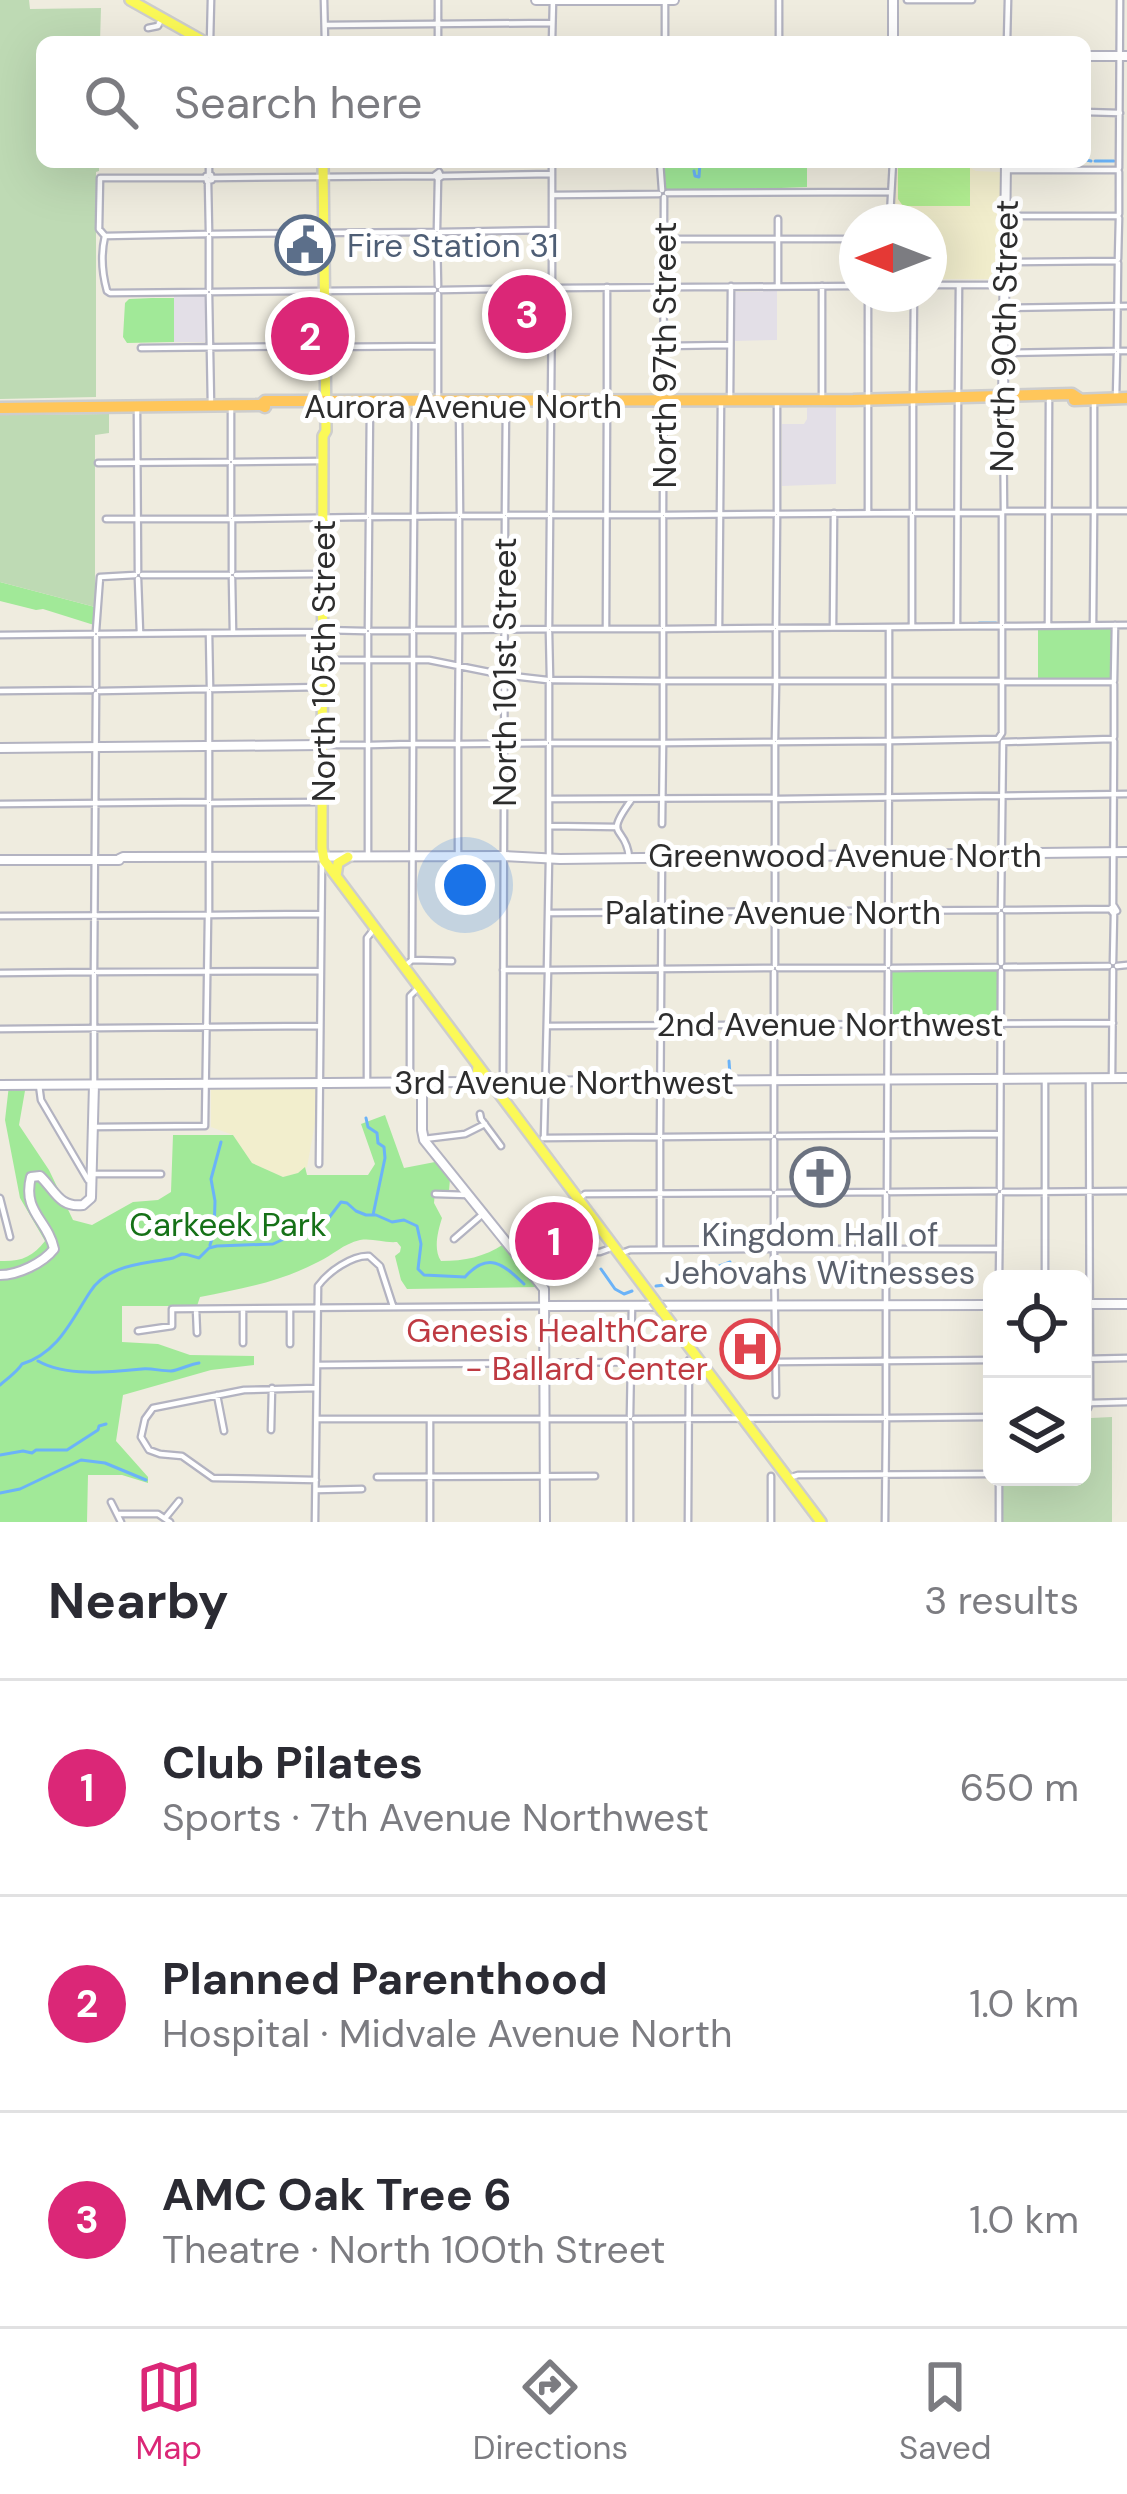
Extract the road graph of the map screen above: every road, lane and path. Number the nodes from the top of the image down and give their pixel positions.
1 (130, 0) edge
2 (211, 0) edge
3 (325, 0) edge
4 (438, 0) edge
5 (536, 0) edge
6 (669, 0) edge
7 (779, 0) edge
8 (893, 0) edge
9 (907, 0) edge
10 (972, 0) edge
11 (1008, 0) edge
12 (1120, 0) edge
13 (553, 1) edge
14 (162, 17) junction
15 (552, 23) junction
16 (325, 25) junction
17 (438, 25) junction
18 (148, 28) dead end
19 (197, 36) edge
20 (208, 36) edge
21 (325, 36) edge
22 (438, 36) edge
23 (552, 36) edge
24 (666, 36) edge
25 (779, 36) edge
26 (893, 36) edge
27 (1007, 36) edge
28 (1091, 56) edge
29 (1124, 56) edge
30 (1124, 80) edge
31 (1091, 112) edge
32 (1120, 112) junction
33 (1123, 124) edge
34 (209, 168) edge
35 (323, 168) edge
36 (438, 168) edge
37 (552, 168) edge
38 (661, 168) edge
39 (892, 168) edge
40 (1006, 168) edge
41 (1064, 168) edge
42 (1121, 170) edge
43 (552, 174) junction
44 (324, 176) junction
45 (438, 176) junction
46 (209, 178) junction
47 (891, 191) junction
48 (663, 194) junction
49 (552, 195) junction
50 (890, 204) edge
51 (1006, 216) junction
52 (1120, 216) edge
53 (778, 220) dead end
54 (552, 230) junction
55 (437, 232) junction
56 (325, 233) junction
57 (209, 234) junction
58 (106, 236) junction
59 (664, 239) junction
60 (778, 239) junction
61 (839, 239) edge
62 (1120, 261) edge
63 (1005, 262) junction
64 (947, 285) edge
65 (959, 285) junction
66 (1004, 285) junction
67 (664, 286) junction
68 (731, 286) junction
69 (778, 286) junction
70 (822, 286) junction
71 (839, 286) edge
72 (608, 287) junction
73 (551, 288) junction
74 (438, 290) junction
75 (209, 292) junction
76 (324, 296) junction
77 (1118, 306) junction
78 (1127, 306) edge
79 (1004, 308) junction
80 (868, 312) edge
81 (914, 312) edge
82 (730, 345) junction
83 (324, 346) junction
84 (438, 346) junction
85 (664, 346) junction
86 (209, 347) junction
87 (141, 348) dead end
88 (1119, 350) edge
89 (1004, 353) junction
90 (954, 398) junction
91 (1003, 398) junction
92 (1078, 398) junction
93 (1094, 398) junction
94 (1124, 398) edge
95 (868, 399) junction
96 (725, 400) junction
97 (777, 400) junction
98 (822, 400) junction
99 (913, 400) junction
100 (438, 401) junction
101 (664, 401) junction
102 (1049, 401) junction
103 (551, 402) junction
104 (608, 402) junction
105 (324, 404) junction
106 (137, 405) junction
107 (211, 405) junction
108 (231, 405) junction
109 (415, 406) junction
110 (459, 406) junction
111 (506, 406) junction
112 (370, 407) junction
113 (0, 408) edge
114 (323, 461) junction
115 (138, 462) junction
116 (231, 462) junction
117 (98, 463) dead end
118 (1048, 511) junction
119 (1094, 511) junction
120 (1127, 511) edge
121 (958, 512) junction
122 (1003, 512) junction
123 (834, 513) junction
124 (868, 513) junction
125 (913, 513) junction
126 (721, 514) junction
127 (777, 514) junction
128 (505, 515) junction
129 (663, 515) junction
130 (414, 516) junction
131 (460, 516) junction
132 (550, 516) junction
133 (608, 516) junction
134 (369, 517) junction
135 (323, 518) junction
136 (106, 519) dead end
137 (138, 519) junction
138 (231, 519) junction
139 (323, 574) junction
140 (138, 575) junction
141 (232, 575) junction
142 (1048, 625) junction
143 (1093, 625) junction
144 (1115, 625) junction
145 (1127, 625) edge
146 (912, 626) junction
147 (957, 626) junction
148 (1002, 626) junction
149 (833, 627) junction
150 (889, 627) junction
151 (719, 628) junction
152 (776, 628) junction
153 (549, 629) junction
154 (606, 629) junction
155 (663, 629) junction
156 (459, 630) junction
157 (504, 630) junction
158 (323, 631) junction
159 (368, 631) junction
160 (413, 631) junction
161 (209, 632) junction
162 (233, 632) junction
163 (140, 633) junction
164 (96, 634) junction
165 (0, 635) edge
166 (322, 660) junction
167 (414, 660) junction
168 (368, 661) junction
169 (459, 664) junction
170 (504, 675) junction
171 (549, 680) junction
172 (663, 681) junction
173 (776, 681) junction
174 (889, 681) junction
175 (1002, 681) junction
176 (1114, 682) junction
177 (1127, 682) edge
178 (322, 688) junction
179 (210, 689) junction
180 (96, 691) junction
181 (0, 692) edge
182 (1114, 739) junction
183 (1127, 739) edge
184 (1001, 740) junction
185 (889, 741) junction
186 (663, 742) junction
187 (776, 742) junction
188 (504, 743) junction
189 (549, 743) junction
190 (413, 744) junction
191 (458, 744) junction
192 (322, 745) junction
193 (368, 745) junction
194 (209, 746) junction
195 (95, 747) junction
196 (0, 748) edge
197 (1127, 794) edge
198 (1114, 795) junction
199 (1001, 796) junction
200 (889, 797) junction
201 (662, 798) junction
202 (549, 799) junction
203 (632, 799) junction
204 (775, 799) junction
205 (322, 802) junction
206 (95, 803) junction
207 (209, 803) junction
208 (0, 804) edge
209 (662, 824) dead end
210 (549, 826) junction
211 (616, 827) junction
212 (1127, 852) edge
213 (1114, 853) junction
214 (1001, 854) junction
215 (888, 855) junction
216 (458, 856) junction
217 (504, 856) junction
218 (629, 856) junction
219 (662, 856) junction
220 (775, 856) junction
221 (323, 857) junction
222 (348, 857) junction
223 (368, 857) junction
224 (414, 857) junction
225 (549, 857) junction
226 (203, 858) junction
227 (0, 860) edge
228 (95, 860) junction
229 (335, 876) junction
230 (322, 886) junction
231 (1127, 909) edge
232 (1001, 910) junction
233 (1113, 910) junction
234 (775, 911) junction
235 (888, 911) junction
236 (662, 912) junction
237 (548, 913) junction
238 (321, 914) junction
239 (209, 915) junction
240 (0, 916) edge
241 (94, 916) junction
242 (375, 928) junction
243 (452, 961) dead end
244 (408, 963) junction
245 (1127, 965) edge
246 (1113, 966) junction
247 (1001, 967) junction
248 (775, 968) junction
249 (888, 968) junction
250 (661, 969) junction
251 (503, 970) junction
252 (547, 970) junction
253 (208, 971) junction
254 (320, 971) junction
255 (94, 972) junction
256 (0, 973) edge
257 (419, 987) junction
258 (775, 1023) junction
259 (887, 1023) junction
260 (1000, 1023) junction
261 (1112, 1023) junction
262 (662, 1024) junction
263 (320, 1026) junction
264 (548, 1026) junction
265 (207, 1027) junction
266 (94, 1028) junction
267 (0, 1029) edge
268 (478, 1066) junction
269 (1046, 1078) junction
270 (1089, 1078) junction
271 (1112, 1078) junction
272 (1127, 1078) edge
273 (1000, 1079) junction
274 (774, 1080) junction
275 (887, 1080) junction
276 (661, 1081) junction
277 (422, 1082) junction
278 (496, 1082) junction
279 (545, 1082) junction
280 (319, 1083) junction
281 (367, 1083) junction
282 (410, 1083) junction
283 (469, 1083) junction
284 (0, 1084) edge
285 (39, 1084) junction
286 (94, 1084) junction
287 (206, 1084) junction
288 (480, 1114) dead end
289 (485, 1124) junction
290 (93, 1127) junction
291 (999, 1134) junction
292 (774, 1136) junction
293 (887, 1136) junction
294 (660, 1137) junction
295 (424, 1138) junction
296 (540, 1140) junction
297 (501, 1146) dead end
298 (319, 1164) dead end
299 (93, 1174) junction
300 (160, 1174) dead end
301 (92, 1191) junction
302 (1045, 1191) junction
303 (1127, 1191) edge
304 (887, 1192) junction
305 (1000, 1192) junction
306 (1090, 1192) junction
307 (660, 1193) junction
308 (774, 1193) junction
309 (436, 1194) dead end
310 (468, 1195) junction
311 (0, 1198) edge
312 (578, 1199) junction
313 (484, 1214) junction
314 (10, 1238) dead end
315 (454, 1239) dead end
316 (886, 1248) junction
317 (660, 1249) junction
318 (774, 1249) junction
319 (999, 1249) junction
320 (617, 1251) junction
321 (999, 1270) edge
322 (1046, 1270) edge
323 (1087, 1270) edge
324 (0, 1275) edge
325 (539, 1279) junction
326 (1091, 1304) edge
327 (1127, 1304) edge
328 (632, 1305) junction
329 (773, 1305) junction
330 (886, 1305) junction
331 (983, 1305) edge
332 (393, 1306) junction
333 (545, 1306) junction
334 (318, 1307) junction
335 (290, 1308) junction
336 (196, 1309) junction
337 (243, 1309) junction
338 (138, 1331) dead end
339 (197, 1333) dead end
340 (243, 1343) dead end
341 (290, 1344) dead end
342 (1127, 1358) edge
343 (1091, 1359) edge
344 (689, 1360) dead end
345 (983, 1360) edge
346 (631, 1362) junction
347 (774, 1362) junction
348 (886, 1362) junction
349 (545, 1363) junction
350 (317, 1365) junction
351 (272, 1388) junction
352 (316, 1388) junction
353 (776, 1395) dead end
354 (217, 1396) junction
355 (1091, 1402) edge
356 (1127, 1402) edge
357 (688, 1418) junction
358 (886, 1418) junction
359 (983, 1418) edge
360 (317, 1419) junction
361 (545, 1419) junction
362 (630, 1419) junction
363 (744, 1419) junction
364 (430, 1420) junction
365 (271, 1430) dead end
366 (224, 1431) dead end
367 (886, 1475) junction
368 (430, 1476) junction
369 (545, 1476) junction
370 (595, 1476) dead end
371 (771, 1476) dead end
372 (983, 1476) edge
373 (377, 1477) dead end
374 (788, 1478) junction
375 (316, 1480) junction
376 (996, 1486) edge
377 (316, 1490) junction
378 (362, 1490) dead end
379 (179, 1501) dead end
380 (111, 1502) dead end
381 (118, 1514) junction
382 (168, 1520) edge
383 (121, 1522) edge
384 (315, 1522) edge
385 (430, 1522) edge
386 (544, 1522) edge
387 (630, 1522) edge
388 (688, 1522) edge
389 (771, 1522) edge
390 (820, 1522) edge
391 (885, 1522) edge
392 (999, 1522) edge

1 - 14 main road
2 - 20 street
3 - 16 street
4 - 17 street
5 - 13 street
6 - 13 street
6 - 24 street
7 - 25 street
8 - 26 street
9 - 10 street
11 - 27 street
12 - 29 street
13 - 15 street
14 - 18 street
14 - 19 main road
15 - 17 street
15 - 23 street
16 - 17 street
16 - 21 street
17 - 22 street
28 - 29 street
29 - 30 street
30 - 32 street
31 - 32 street
32 - 33 street
33 - 42 street
34 - 46 street
35 - 44 main road, North 105th Street
36 - 45 street
37 - 43 street
38 - 48 street, North 97th Street
39 - 47 street
40 - 51 street, North 90th Street
41 - 42 street
42 - 52 street
43 - 45 street
43 - 49 street
44 - 45 street
44 - 46 street
44 - 56 main road, North 105th Street
45 - 55 street
46 - 57 street
46 - 58 street
47 - 48 street
47 - 50 street
48 - 49 street
48 - 59 street, North 97th Street
49 - 54 street
51 - 52 street
51 - 63 street, North 90th Street
52 - 62 street
53 - 60 street
54 - 55 street
54 - 73 street
55 - 56 street
55 - 74 street
56 - 57 street
56 - 76 main road, North 105th Street
57 - 58 street
57 - 75 street
58 - 75 street
59 - 60 street
59 - 67 street, North 97th Street
60 - 61 street
60 - 69 street
62 - 63 street
62 - 77 street
63 - 66 street, North 90th Street
64 - 65 street
65 - 66 street
65 - 90 street
66 - 79 street, North 90th Street
67 - 68 street
67 - 72 street
67 - 85 street, North 97th Street
68 - 69 street
68 - 82 street
69 - 70 street
70 - 71 street
70 - 98 street
72 - 73 street
72 - 104 street
73 - 74 street
73 - 103 street
74 - 76 street
74 - 84 street
75 - 76 street
75 - 86 street
76 - 83 main road, North 105th Street
77 - 78 street
77 - 79 street
77 - 88 street
79 - 89 street, North 90th Street
80 - 95 street
81 - 99 street
82 - 85 street
82 - 96 street
83 - 84 street
83 - 86 street
83 - 105 main road, North 105th Street
84 - 100 street
85 - 101 street, North 97th Street
86 - 87 street
86 - 107 street
88 - 89 street
88 - 94 street
89 - 91 street, North 90th Street
90 - 91 highway, Aurora Avenue North
90 - 99 highway, Aurora Avenue North
90 - 99 highway, Aurora Avenue North
90 - 121 street
91 - 92 highway, Aurora Avenue North
91 - 102 highway, Aurora Avenue North
91 - 122 street, North 90th Street
92 - 93 highway, Aurora Avenue North
92 - 102 highway, Aurora Avenue North
93 - 94 highway, Aurora Avenue North
93 - 119 street
95 - 98 highway, Aurora Avenue North
95 - 99 highway, Aurora Avenue North
95 - 124 street
96 - 97 highway, Aurora Avenue North
96 - 101 highway, Aurora Avenue North
96 - 126 street
97 - 98 highway, Aurora Avenue North
97 - 127 street
99 - 125 street
100 - 103 highway, Aurora Avenue North
100 - 105 highway, Aurora Avenue North
101 - 104 highway, Aurora Avenue North
101 - 129 street, North 97th Street
102 - 118 street
103 - 104 highway, Aurora Avenue North
103 - 111 highway, Aurora Avenue North
103 - 132 street
104 - 133 street
105 - 108 highway, Aurora Avenue North
105 - 112 highway, Aurora Avenue North
105 - 114 main road, North 105th Street
106 - 107 highway, Aurora Avenue North
106 - 113 highway, Aurora Avenue North
106 - 115 street
107 - 108 highway, Aurora Avenue North
108 - 116 street
109 - 110 highway, Aurora Avenue North
109 - 112 highway, Aurora Avenue North
109 - 130 street
110 - 111 highway, Aurora Avenue North
110 - 131 street
111 - 128 street, North 101st Street
112 - 134 street
114 - 116 street
114 - 135 main road, North 105th Street
115 - 116 street
115 - 117 street
115 - 137 street
116 - 138 street
118 - 119 street
118 - 122 street
118 - 142 street
119 - 120 street
119 - 143 street
121 - 122 street
121 - 125 street
121 - 147 street
122 - 148 street, North 90th Street
123 - 124 street
123 - 127 street
123 - 149 street
124 - 125 street
125 - 146 street
126 - 127 street
126 - 129 street
126 - 151 street
127 - 152 street
128 - 131 street
128 - 132 street
128 - 157 street, North 101st Street
129 - 133 street
129 - 155 street, North 97th Street
130 - 131 street
130 - 134 street
130 - 160 street
131 - 156 street
132 - 133 street
132 - 153 street
133 - 154 street
134 - 135 street
134 - 159 street
135 - 138 street
135 - 139 main road, North 105th Street
136 - 137 street
137 - 138 street
137 - 140 street
138 - 141 street
139 - 141 street
139 - 158 main road, North 105th Street
140 - 141 street
140 - 163 street
140 - 164 street
141 - 162 street
142 - 143 street
142 - 148 street
143 - 144 street
144 - 145 street
144 - 176 street
146 - 147 street
146 - 150 street
147 - 148 street
148 - 175 street, North 90th Street
149 - 150 street
149 - 152 street
150 - 174 street
151 - 152 street
151 - 155 street
152 - 173 street
153 - 154 street
153 - 157 street
153 - 171 street
154 - 155 street
155 - 172 street, North 97th Street
156 - 157 street
156 - 160 street
156 - 169 street
157 - 170 street, North 101st Street
158 - 159 street
158 - 162 street
158 - 166 main road, North 105th Street
159 - 160 street
159 - 168 street
160 - 167 street
161 - 162 street
161 - 163 street
161 - 179 street
163 - 164 street
164 - 165 street
164 - 180 street
166 - 168 street
166 - 178 main road, North 105th Street
167 - 168 street
167 - 169 street
167 - 190 street
168 - 193 street
169 - 170 street
169 - 191 street
170 - 171 street
170 - 188 street, North 101st Street
171 - 172 street
171 - 189 street
172 - 173 street
172 - 186 street, North 97th Street
173 - 174 street
173 - 187 street
174 - 175 street
174 - 185 street
175 - 176 street
175 - 184 street, North 90th Street
176 - 177 street
176 - 182 street
178 - 179 street
178 - 192 main road, North 105th Street
179 - 180 street
179 - 194 street
180 - 181 street
180 - 195 street
182 - 183 street
182 - 184 street
182 - 198 street
184 - 185 street
184 - 199 street, North 90th Street
185 - 187 street
185 - 200 street
186 - 187 street
186 - 189 street
186 - 201 street, North 97th Street
187 - 204 street
188 - 189 street
188 - 191 street
188 - 217 street, North 101st Street
189 - 202 street
190 - 191 street
190 - 193 street
190 - 224 street
191 - 216 street
192 - 193 street
192 - 194 street
192 - 205 main road, North 105th Street
193 - 223 street
194 - 195 street
194 - 207 street
195 - 196 street
195 - 206 street
197 - 198 street
198 - 199 street
198 - 213 street
199 - 200 street
199 - 214 street, North 90th Street
200 - 204 street
200 - 215 street
201 - 203 street
201 - 204 street
201 - 209 street, North 97th Street
202 - 203 street
202 - 210 street
203 - 211 street
204 - 220 street
205 - 207 street
205 - 221 main road, North 105th Street
206 - 207 street
206 - 208 street
206 - 228 street
207 - 226 street
210 - 211 street
210 - 225 street
211 - 218 street
212 - 213 street, Greenwood Avenue North
213 - 214 street, Greenwood Avenue North
213 - 233 street
214 - 215 street, Greenwood Avenue North
214 - 232 street, North 90th Street
215 - 220 street, Greenwood Avenue North
215 - 235 street
216 - 217 street, Greenwood Avenue North
216 - 224 street, Greenwood Avenue North
217 - 225 street, Greenwood Avenue North
217 - 251 street, North 101st Street
218 - 219 street, Greenwood Avenue North
218 - 225 street, Greenwood Avenue North
219 - 220 street, Greenwood Avenue North
219 - 236 street
220 - 234 street
221 - 222 street, Greenwood Avenue North
221 - 226 street, Greenwood Avenue North
221 - 229 main road
221 - 230 street, North 105th Street
222 - 223 street, Greenwood Avenue North
222 - 229 main road
223 - 224 street, Greenwood Avenue North
224 - 244 street
225 - 237 street
226 - 228 street, Greenwood Avenue North
226 - 239 street
227 - 228 street, Greenwood Avenue North
228 - 241 street
229 - 230 street
229 - 242 main road
230 - 238 street, North 105th Street
231 - 233 street, Palatine Avenue North
232 - 233 street, Palatine Avenue North
232 - 235 street, Palatine Avenue North
232 - 247 street, North 90th Street
233 - 246 street
234 - 235 street, Palatine Avenue North
234 - 236 street, Palatine Avenue North
234 - 248 street
235 - 249 street
236 - 237 street, Palatine Avenue North
236 - 250 street
237 - 252 street
238 - 239 street
238 - 254 street, North 105th Street
239 - 241 street
239 - 253 street
240 - 241 street
241 - 255 street
242 - 244 main road
242 - 281 street
243 - 244 street
244 - 257 main road
245 - 246 street
246 - 247 street
246 - 261 street
247 - 249 street
247 - 260 street, North 90th Street
248 - 249 street
248 - 250 street
248 - 258 street
249 - 259 street
250 - 252 street
250 - 262 street
251 - 252 street
251 - 278 street, North 101st Street
252 - 264 street
253 - 254 street
253 - 255 street
253 - 265 street
254 - 263 street, North 105th Street
255 - 256 street
255 - 266 street
257 - 268 main road
257 - 282 street
258 - 259 street, 2nd Avenue Northwest
258 - 262 street, 2nd Avenue Northwest
258 - 274 street
259 - 260 street, 2nd Avenue Northwest
259 - 275 street
260 - 261 street, 2nd Avenue Northwest
260 - 273 street, North 90th Street
261 - 271 street
262 - 264 street, 2nd Avenue Northwest
262 - 276 street
263 - 265 street
263 - 280 street, North 105th Street
264 - 279 street
265 - 266 street
265 - 287 street
266 - 267 street
266 - 286 street
268 - 278 main road
268 - 283 main road
269 - 270 street, 3rd Avenue Northwest
269 - 273 street, 3rd Avenue Northwest
269 - 302 street
270 - 271 street, 3rd Avenue Northwest
270 - 306 street
271 - 272 street, 3rd Avenue Northwest
273 - 275 street, 3rd Avenue Northwest
273 - 291 street, North 90th Street
274 - 275 street, 3rd Avenue Northwest
274 - 276 street, 3rd Avenue Northwest
274 - 292 street
275 - 293 street
276 - 279 street, 3rd Avenue Northwest
276 - 294 street
277 - 282 street, 3rd Avenue Northwest
277 - 283 street, 3rd Avenue Northwest
277 - 295 street
278 - 279 street, 3rd Avenue Northwest
278 - 283 street, 3rd Avenue Northwest
278 - 296 main road
279 - 296 street
280 - 281 street, 3rd Avenue Northwest
280 - 287 street, 3rd Avenue Northwest
280 - 298 street, North 105th Street
281 - 282 street, 3rd Avenue Northwest
284 - 285 street, 3rd Avenue Northwest
285 - 286 street, 3rd Avenue Northwest
285 - 301 street
286 - 287 street, 3rd Avenue Northwest
286 - 290 street
287 - 290 street
288 - 289 street
289 - 295 street
289 - 297 street
290 - 299 street
291 - 293 street
291 - 305 street, North 90th Street
292 - 293 street
292 - 294 street
292 - 308 street
293 - 304 street
294 - 296 street
294 - 307 street
295 - 310 street
296 - 312 main road
299 - 300 street
299 - 301 street
301 - 324 street
302 - 305 street
302 - 306 street
302 - 322 street
303 - 306 street
304 - 305 street
304 - 308 street
304 - 316 street
305 - 319 street, North 90th Street
306 - 323 street
307 - 308 street
307 - 312 street
307 - 317 street
308 - 318 street
309 - 310 street
310 - 313 street
311 - 314 street
312 - 320 main road
313 - 315 street
313 - 325 street
316 - 318 street
316 - 319 street
316 - 330 street
317 - 318 street
317 - 320 street
318 - 329 street
319 - 321 street, North 90th Street
320 - 325 street
320 - 363 main road, bridge
325 - 333 street
326 - 327 street
328 - 329 street
328 - 333 street
328 - 346 street
329 - 330 street
329 - 347 street
330 - 331 street
330 - 348 street
332 - 333 street
332 - 334 street
332 - 334 street
333 - 349 street
334 - 335 street
334 - 350 street
335 - 337 street
335 - 341 street
336 - 337 street
336 - 338 street
336 - 339 street
337 - 340 street
342 - 343 street
344 - 357 street
345 - 348 street
346 - 349 street
346 - 362 street
347 - 348 street
347 - 353 street
348 - 358 street
349 - 350 street
349 - 361 street
350 - 352 street
351 - 352 street
351 - 354 street
351 - 365 street
352 - 360 street
354 - 366 street
354 - 375 street
355 - 356 street
357 - 362 street
357 - 363 street
357 - 388 street
358 - 359 street
358 - 363 street
358 - 367 street
360 - 364 street
360 - 375 street
361 - 362 street
361 - 364 street
361 - 369 street
362 - 387 street
363 - 374 main road
364 - 368 street
367 - 372 street
367 - 374 street
367 - 391 street
368 - 369 street
368 - 373 street
368 - 385 street
369 - 370 street
369 - 386 street
371 - 389 street
374 - 390 main road
375 - 377 street
376 - 392 street
377 - 378 street
377 - 384 street
379 - 382 street
380 - 381 street
381 - 382 street
381 - 383 street

